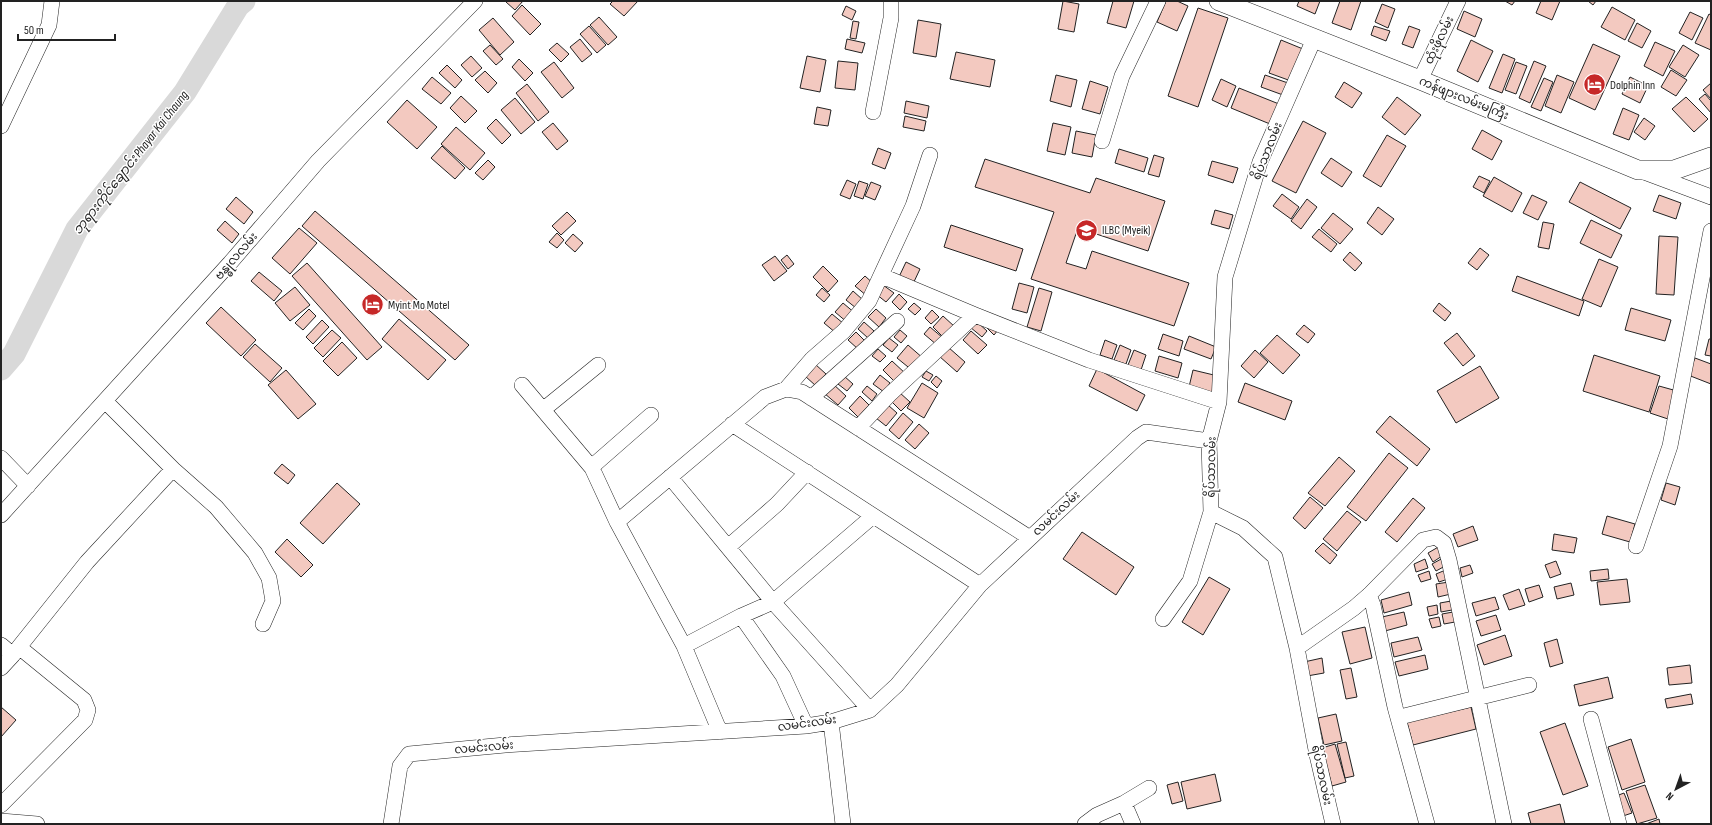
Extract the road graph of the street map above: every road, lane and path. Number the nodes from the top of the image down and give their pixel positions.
1 (52, 1) edge
2 (475, 1) edge
3 (891, 1) edge
4 (1158, 1) edge
5 (1219, 1) edge
6 (1458, 1) edge
7 (1314, 39) junction
8 (1420, 80) junction
9 (873, 112) dead end
10 (1, 126) edge
11 (1102, 141) dead end
12 (930, 155) dead end
13 (1711, 157) edge
14 (1638, 170) junction
15 (1711, 197) edge
16 (1711, 231) edge
17 (882, 276) junction
18 (975, 315) junction
19 (897, 321) dead end
20 (598, 366) dead end
21 (522, 385) dead end
22 (786, 389) junction
23 (811, 398) junction
24 (105, 401) junction
25 (1219, 402) junction
26 (544, 409) junction
27 (651, 415) dead end
28 (732, 424) junction
29 (858, 428) junction
30 (1209, 441) junction
31 (1, 458) edge
32 (592, 468) junction
33 (173, 469) junction
34 (807, 472) junction
35 (670, 477) junction
36 (28, 486) junction
37 (1211, 512) junction
38 (1, 515) edge
39 (873, 516) junction
40 (617, 522) junction
41 (1030, 538) junction
42 (1636, 546) dead end
43 (728, 547) junction
44 (980, 585) junction
45 (1369, 595) junction
46 (773, 602) junction
47 (741, 616) junction
48 (1163, 619) dead end
49 (263, 624) dead end
50 (1, 645) edge
51 (684, 646) junction
52 (1297, 648) junction
53 (16, 651) junction
54 (1, 668) edge
55 (1529, 685) dead end
56 (1478, 697) junction
57 (870, 710) junction
58 (1398, 715) junction
59 (1591, 719) dead end
60 (831, 722) junction
61 (806, 726) junction
62 (720, 732) junction
63 (1149, 788) dead end
64 (1124, 803) junction
65 (1, 805) edge
66 (1, 821) edge
67 (37, 824) edge
68 (391, 824) edge
69 (843, 824) edge
70 (1085, 824) edge
71 (1133, 824) edge
72 (1333, 824) edge
73 (1427, 824) edge
74 (1504, 824) edge
75 (1619, 824) edge

1 - 10 street
2 - 24 street, ဗန္ဓုလလမ်း
3 - 9 street
4 - 11 street
5 - 7 main road, ကန်ဖျားလမ်းမကြီး
6 - 8 street, ထုံးဖိုလမ်း
7 - 8 main road, ကန်ဖျားလမ်းမကြီး
7 - 25 street, ရိပ်သာလမ်း
8 - 14 main road, ကန်ဖျားလမ်းမကြီး
12 - 17 street
13 - 14 main road, ကန်ဖျားလမ်းမကြီး
14 - 15 street
16 - 42 street
17 - 18 street
17 - 22 street
18 - 25 street
18 - 29 street
19 - 23 street
20 - 26 street
21 - 26 street
22 - 23 street
22 - 28 street
23 - 29 street
24 - 33 street
24 - 36 street, ဗန္ဓုလလမ်း
25 - 30 street, ရိပ်သာလမ်း
26 - 32 street
27 - 32 street
28 - 34 street
28 - 35 street
29 - 41 street
30 - 37 street, ရိပ်သာလမ်း
30 - 41 street, လမင်းလမ်း
31 - 36 street
32 - 40 street
33 - 49 street
33 - 53 street
34 - 39 street
34 - 43 street
35 - 40 street
35 - 43 street
36 - 38 street, ဗန္ဓုလလမ်း
37 - 48 street
37 - 52 street, ရိပ်သာလမ်း
39 - 44 street
39 - 46 street
40 - 51 street
41 - 44 street, လမင်းလမ်း
43 - 46 street
44 - 57 street, လမင်းလမ်း
45 - 52 street
45 - 56 street
45 - 58 street
46 - 47 street
46 - 57 street
47 - 51 street
47 - 61 street
50 - 53 street
51 - 62 street
52 - 72 street, ရိပ်သာလမ်း
53 - 54 street
53 - 65 street
55 - 56 street
56 - 58 street
56 - 74 street
57 - 60 street, လမင်းလမ်း
58 - 73 street
59 - 75 street
60 - 61 street, လမင်းလမ်း
60 - 69 street
61 - 62 street, လမင်းလမ်း
62 - 68 street, လမင်းလမ်း
63 - 64 street
64 - 70 street
64 - 71 street
66 - 67 street

